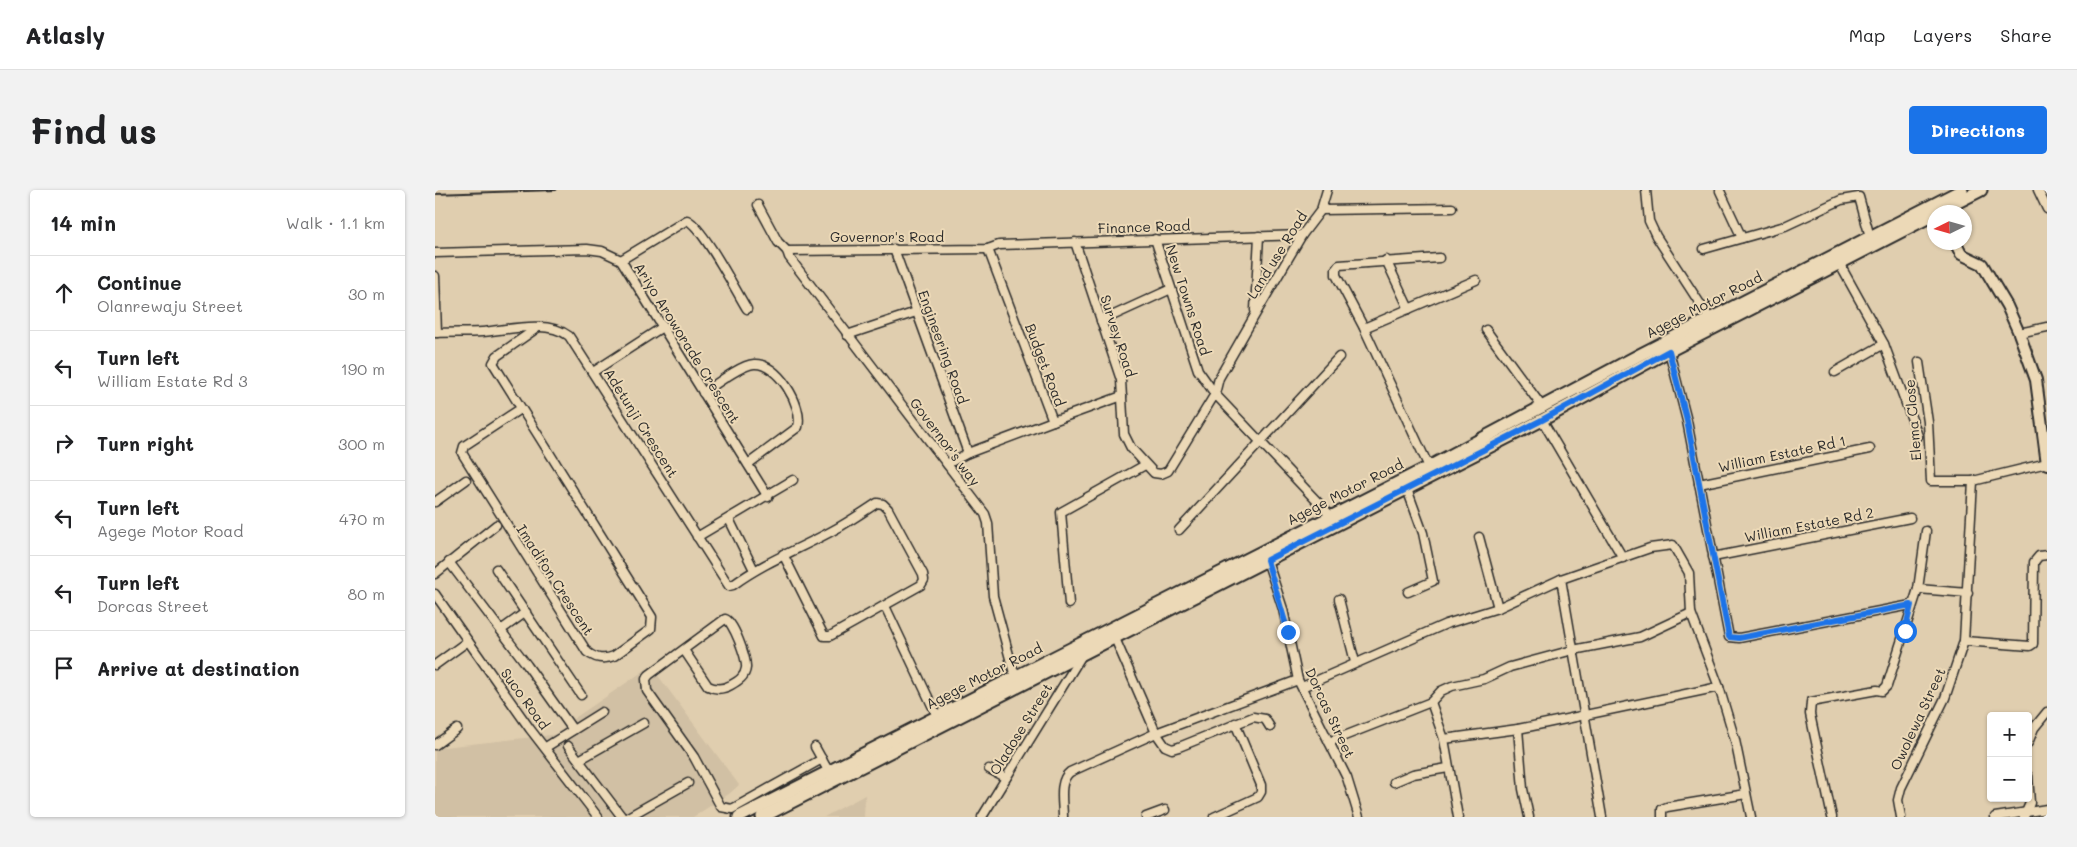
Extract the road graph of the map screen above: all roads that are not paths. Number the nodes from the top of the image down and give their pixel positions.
1 (1327, 190) edge
2 (1646, 190) edge
3 (1962, 190) edge
4 (1981, 190) edge
5 (2038, 190) edge
6 (1720, 191) edge
7 (758, 205) dead end
8 (1946, 205) edge
9 (1950, 205) edge
10 (1452, 208) dead end
11 (2047, 208) edge
12 (1321, 210) junction
13 (1927, 215) edge
14 (1927, 217) edge
15 (1302, 235) junction
16 (1259, 236) junction
17 (1870, 237) junction
18 (1742, 238) junction
19 (1155, 239) junction
20 (1075, 242) junction
21 (894, 249) junction
22 (988, 249) junction
23 (1704, 249) dead end
24 (1959, 250) edge
25 (787, 251) junction
26 (435, 253) edge
27 (1439, 258) dead end
28 (621, 260) junction
29 (1386, 260) junction
30 (1839, 263) junction
31 (435, 276) edge
32 (1475, 280) dead end
33 (1171, 289) junction
34 (747, 309) dead end
35 (1409, 309) junction
36 (916, 312) junction
37 (1255, 315) junction
38 (1710, 319) junction
39 (1101, 321) junction
40 (664, 326) junction
41 (539, 327) junction
42 (2047, 327) edge
43 (1364, 328) junction
44 (1486, 330) dead end
45 (436, 333) edge
46 (2019, 333) junction
47 (847, 335) junction
48 (1884, 344) junction
49 (1669, 351) junction
50 (1339, 358) dead end
51 (1919, 362) dead end
52 (593, 372) junction
53 (1835, 372) dead end
54 (703, 393) junction
55 (1215, 394) junction
56 (1122, 396) junction
57 (520, 408) junction
58 (1543, 408) junction
59 (1542, 420) junction
60 (1053, 421) junction
61 (1520, 425) junction
62 (1918, 436) dead end
63 (1260, 442) junction
64 (1869, 449) dead end
65 (968, 452) junction
66 (1465, 453) junction
67 (748, 464) junction
68 (947, 464) junction
69 (2047, 464) edge
70 (1145, 465) junction
71 (1429, 467) junction
72 (466, 480) dead end
73 (793, 480) dead end
74 (1973, 482) junction
75 (1699, 484) junction
76 (1407, 489) junction
77 (768, 496) junction
78 (435, 502) edge
79 (1331, 516) junction
80 (1910, 518) dead end
81 (729, 519) junction
82 (496, 524) dead end
83 (1179, 530) dead end
84 (1926, 531) dead end
85 (697, 537) junction
86 (1479, 537) dead end
87 (783, 554) junction
88 (1265, 555) junction
89 (2047, 555) edge
90 (1713, 557) junction
91 (1623, 558) junction
92 (449, 562) junction
93 (496, 569) dead end
94 (754, 570) junction
95 (435, 574) edge
96 (1561, 579) junction
97 (1918, 589) junction
98 (1408, 592) dead end
99 (1968, 593) junction
100 (435, 594) edge
101 (1339, 599) dead end
102 (1069, 604) dead end
103 (1911, 605) junction
104 (885, 606) junction
105 (1498, 608) junction
106 (525, 612) junction
107 (1691, 613) junction
108 (501, 630) junction
109 (1114, 636) junction
110 (468, 641) junction
111 (1964, 641) junction
112 (1081, 649) junction
113 (683, 650) junction
114 (1573, 650) junction
115 (1355, 662) junction
116 (435, 665) edge
117 (1015, 677) junction
118 (1300, 683) junction
119 (1719, 687) junction
120 (581, 695) dead end
121 (1431, 702) junction
122 (602, 712) dead end
123 (2047, 712) edge
124 (1585, 713) junction
125 (937, 716) junction
126 (644, 723) dead end
127 (1235, 723) junction
128 (1270, 728) dead end
129 (457, 729) dead end
130 (1517, 729) junction
131 (573, 730) junction
132 (1156, 733) junction
133 (2032, 733) edge
134 (1444, 739) junction
135 (1329, 742) junction
136 (435, 745) edge
137 (568, 746) dead end
138 (546, 747) junction
139 (815, 747) dead end
140 (822, 759) junction
141 (579, 760) junction
142 (1448, 768) junction
143 (989, 769) dead end
144 (832, 776) junction
145 (1006, 778) junction
146 (1394, 782) dead end
147 (688, 783) dead end
148 (1746, 794) junction
149 (2030, 802) edge
150 (2047, 809) edge
151 (1165, 810) dead end
152 (2024, 814) edge
153 (598, 817) edge
154 (622, 817) edge
155 (628, 817) edge
156 (739, 817) edge
157 (762, 817) edge
158 (982, 817) edge
159 (1063, 817) edge
160 (1146, 817) edge
161 (1214, 817) edge
162 (1359, 817) edge
163 (1458, 817) edge
164 (1529, 817) edge
165 (1603, 817) edge
166 (1662, 817) edge
167 (1751, 817) edge
168 (1833, 817) edge
169 (1901, 817) edge
170 (1995, 817) edge

1 - 12 street, Land use Road
2 - 38 street
3 - 8 main road, Agege Motor Road
4 - 9 main road, Agege Motor Road
5 - 11 street
6 - 18 street
7 - 25 street, Governor's way
10 - 12 street, Land use Road
12 - 15 street, Land use Road
13 - 17 main road, Agege Motor Road
14 - 30 main road, Agege Motor Road
15 - 16 street, Finance Road
15 - 37 street, Land use Road
16 - 19 street, Finance Road
16 - 37 street, Land use Road
17 - 18 street
17 - 38 main road, Agege Motor Road
18 - 23 street
19 - 20 street, Finance Road
19 - 33 street, New Towns Road
20 - 22 street, Finance Road
20 - 39 street, Survey Road
21 - 22 street, Governor's Road
21 - 25 street, Governor's Road
21 - 36 street, Engineering Road
22 - 60 street, Budget Road
24 - 46 street
25 - 47 street, Governor's way
26 - 28 street, Ariyo Aroworade Crescent
27 - 29 street
28 - 34 street
28 - 40 street, Ariyo Aroworade Crescent
29 - 35 street
29 - 43 street
30 - 48 street
30 - 49 main road, Agege Motor Road
31 - 45 street
32 - 35 street
33 - 39 street
33 - 55 street, New Towns Road
35 - 43 street
36 - 47 street
36 - 65 street, Engineering Road
37 - 55 street, Land use Road
38 - 58 main road, Agege Motor Road
39 - 56 street, Survey Road
40 - 52 street
40 - 54 street, Ariyo Aroworade Crescent
41 - 45 street, Adetunji Crescent
41 - 52 street, Adetunji Crescent
41 - 57 street, Imadifon Crescent
42 - 46 street
43 - 71 street
44 - 58 street
46 - 69 street
47 - 68 street, Governor's way
48 - 53 street
48 - 62 street
49 - 59 main road, Agege Motor Road
49 - 75 street
50 - 63 street
51 - 74 street, Elema Close
52 - 85 street, Adetunji Crescent
54 - 67 street, Ariyo Aroworade Crescent
54 - 67 street
55 - 63 street, New Towns Road
55 - 70 street
56 - 60 street, Budget Road
56 - 70 street, Survey Road
57 - 57 street, Imadifon Crescent
58 - 61 main road, Agege Motor Road
59 - 61 main road, Agege Motor Road
59 - 91 street
60 - 65 street
61 - 66 main road, Agege Motor Road
63 - 79 street, New Towns Road
63 - 83 street
64 - 75 street, William Estate Rd 1
65 - 68 street
66 - 71 main road, Agege Motor Road
66 - 76 main road, Agege Motor Road
67 - 77 street, Ariyo Aroworade Crescent
68 - 117 street, Governor's way
69 - 74 street
70 - 102 street
71 - 79 main road, Agege Motor Road
72 - 78 street
73 - 77 street
74 - 99 street, Owolewa Street
75 - 90 street
76 - 88 main road, Agege Motor Road
76 - 98 street
77 - 81 street
79 - 88 main road, Agege Motor Road
80 - 90 street, William Estate Rd 2
81 - 85 street
81 - 94 street
82 - 92 street
84 - 97 street
85 - 94 street, Adetunji Crescent
86 - 105 street
87 - 94 street, Adetunji Crescent
87 - 104 street, Adetunji Crescent
87 - 104 street, Adetunji Crescent
88 - 109 main road, Agege Motor Road
88 - 112 main road, Agege Motor Road
88 - 118 street, Dorcas Street
89 - 111 street
90 - 103 street
91 - 96 street
91 - 107 street
92 - 95 street
92 - 108 street
93 - 106 street
96 - 105 street
96 - 114 street
97 - 99 street
97 - 103 street
99 - 111 street, Owolewa Street
100 - 110 street, Suco Road
101 - 115 street
103 - 168 street
104 - 125 street
105 - 115 street
106 - 108 street
106 - 120 street
107 - 114 street
107 - 119 street
108 - 131 street
109 - 112 main road, Agege Motor Road
109 - 132 street
110 - 116 street
110 - 138 street, Suco Road
111 - 169 street, Owolewa Street
112 - 117 main road, Agege Motor Road
112 - 144 main road, Agege Motor Road
112 - 145 street, Oladose Street
113 - 113 street
113 - 140 street
114 - 121 street
114 - 124 street
115 - 118 street
117 - 125 main road, Agege Motor Road
118 - 132 street
118 - 135 street, Dorcas Street
119 - 124 street
119 - 148 street
121 - 134 street
121 - 135 street
122 - 131 street
123 - 133 street
124 - 130 street
124 - 165 street
125 - 144 main road, Agege Motor Road
126 - 141 street
127 - 128 street
127 - 132 street
127 - 161 street
129 - 136 street
130 - 134 street
130 - 164 street
131 - 138 street
132 - 159 street
134 - 142 street
135 - 162 street, Dorcas Street
137 - 141 street
138 - 153 street, Suco Road
139 - 140 street
140 - 144 street
141 - 154 street
142 - 146 street
142 - 163 street
143 - 145 street
144 - 156 main road, Agege Motor Road
144 - 157 main road, Agege Motor Road
145 - 158 street, Oladose Street
147 - 155 street
148 - 166 street
148 - 167 street
149 - 152 street
150 - 152 street
151 - 160 street
152 - 170 street

